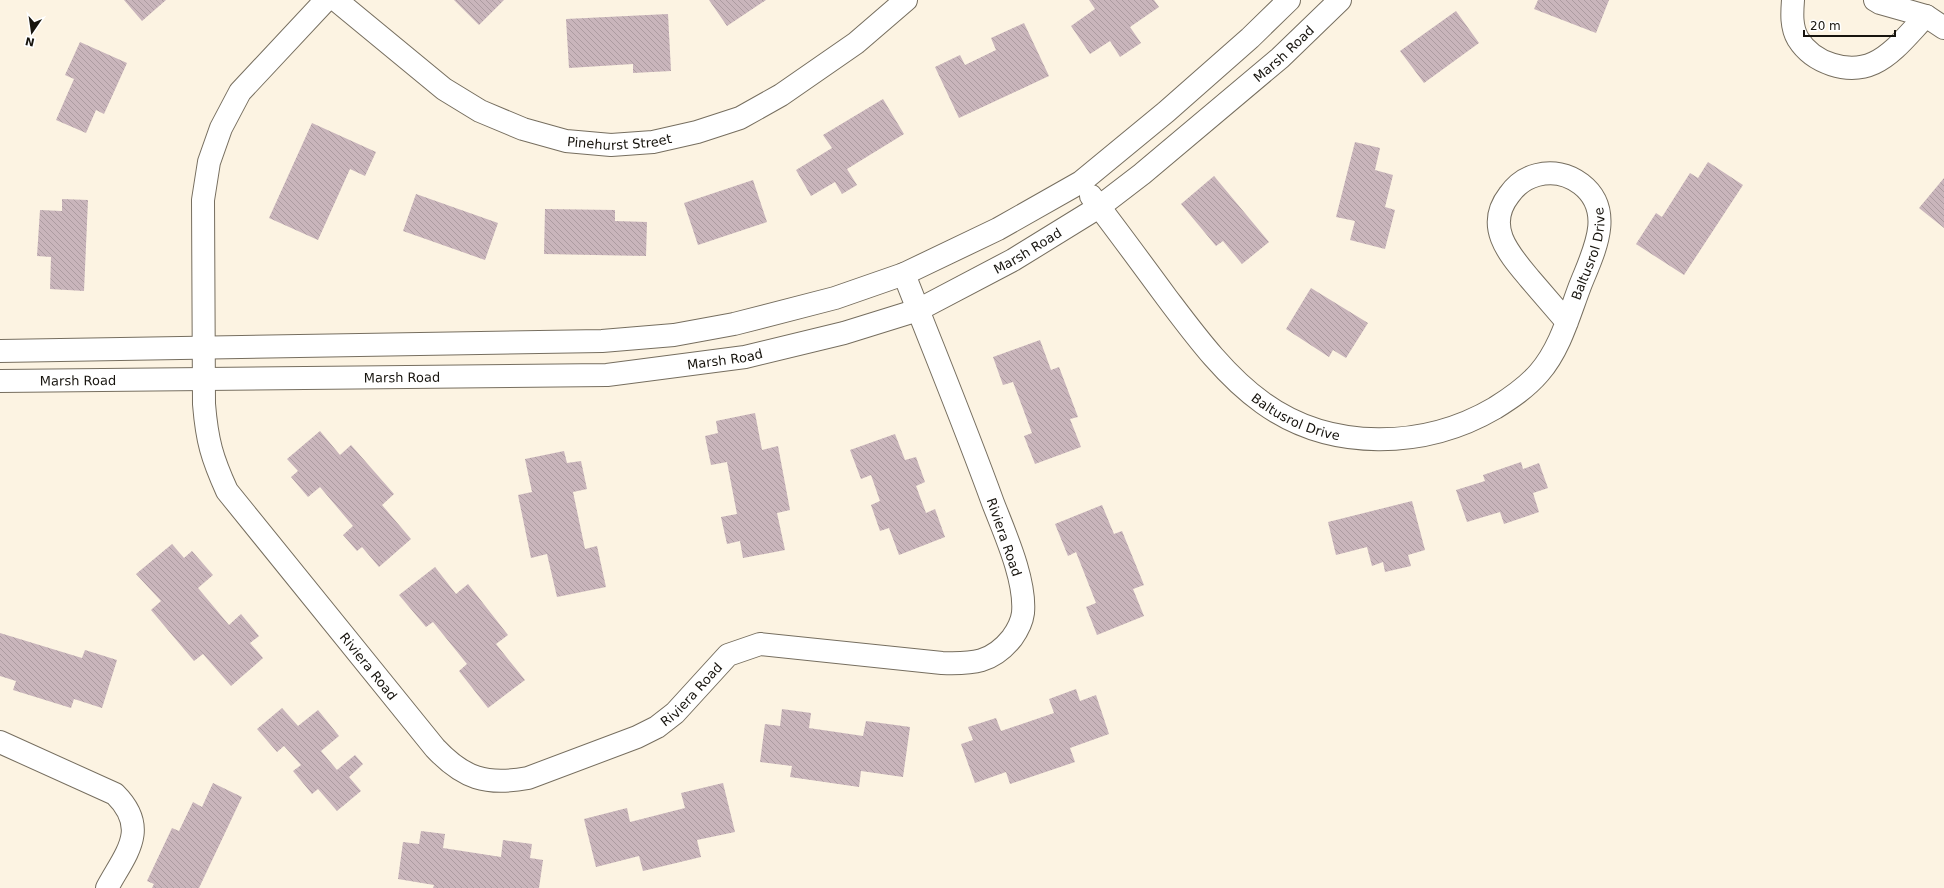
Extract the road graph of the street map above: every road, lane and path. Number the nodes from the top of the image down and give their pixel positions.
1 (326, 0) edge
2 (336, 0) edge
3 (906, 0) edge
4 (1289, 0) edge
5 (1340, 0) edge
6 (1793, 0) edge
7 (1875, 0) edge
8 (1920, 8) edge
9 (1944, 28) edge
10 (1080, 182) junction
11 (1099, 207) junction
12 (904, 274) junction
13 (918, 310) junction
14 (1567, 322) junction
15 (204, 347) junction
16 (0, 351) edge
17 (204, 379) junction
18 (0, 381) edge
19 (0, 742) edge
20 (107, 888) edge

1 - 15 street, Riviera Road
2 - 3 street, Pinehurst Street
4 - 10 street
5 - 11 street, Marsh Road
6 - 8 street
7 - 8 street
8 - 9 street
10 - 11 street, Baltusrol Drive
10 - 12 street
11 - 13 street, Marsh Road
11 - 14 street, Baltusrol Drive
12 - 13 street, Riviera Road
12 - 15 street
13 - 17 street, Marsh Road
13 - 17 street, Riviera Road
14 - 14 street, Baltusrol Drive
15 - 16 street
15 - 17 street, Riviera Road
17 - 18 street, Marsh Road
19 - 20 street

